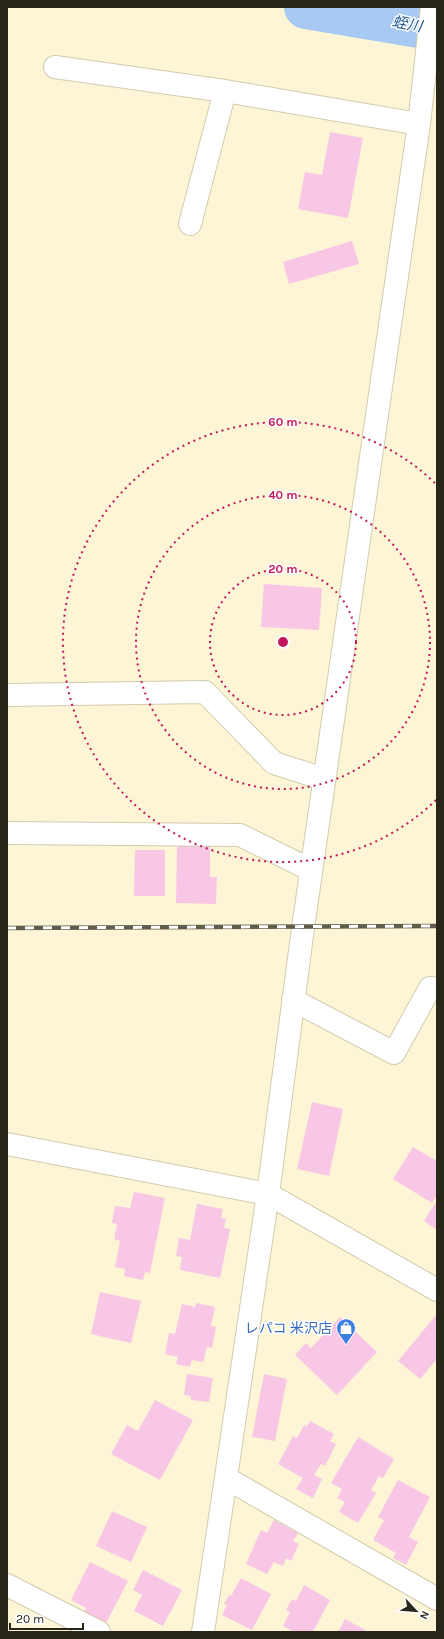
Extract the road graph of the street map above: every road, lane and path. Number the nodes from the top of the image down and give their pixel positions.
1 (432, 10) edge
2 (55, 67) dead end
3 (225, 90) junction
4 (419, 124) junction
5 (190, 224) dead end
6 (7, 695) edge
7 (324, 779) junction
8 (7, 833) edge
9 (311, 870) junction
10 (437, 989) edge
11 (293, 1000) junction
12 (7, 1144) edge
13 (268, 1194) junction
14 (437, 1290) edge
15 (226, 1478) junction
16 (7, 1585) edge
17 (437, 1599) edge
18 (99, 1632) edge
19 (204, 1632) edge

1 - 4 street
2 - 3 street
3 - 4 street
3 - 5 street
4 - 7 street
6 - 7 street
7 - 9 street
8 - 9 street
9 - 11 street
10 - 11 street
11 - 13 street
12 - 13 street
13 - 14 street
13 - 15 street
15 - 17 street
15 - 19 street
16 - 18 street

